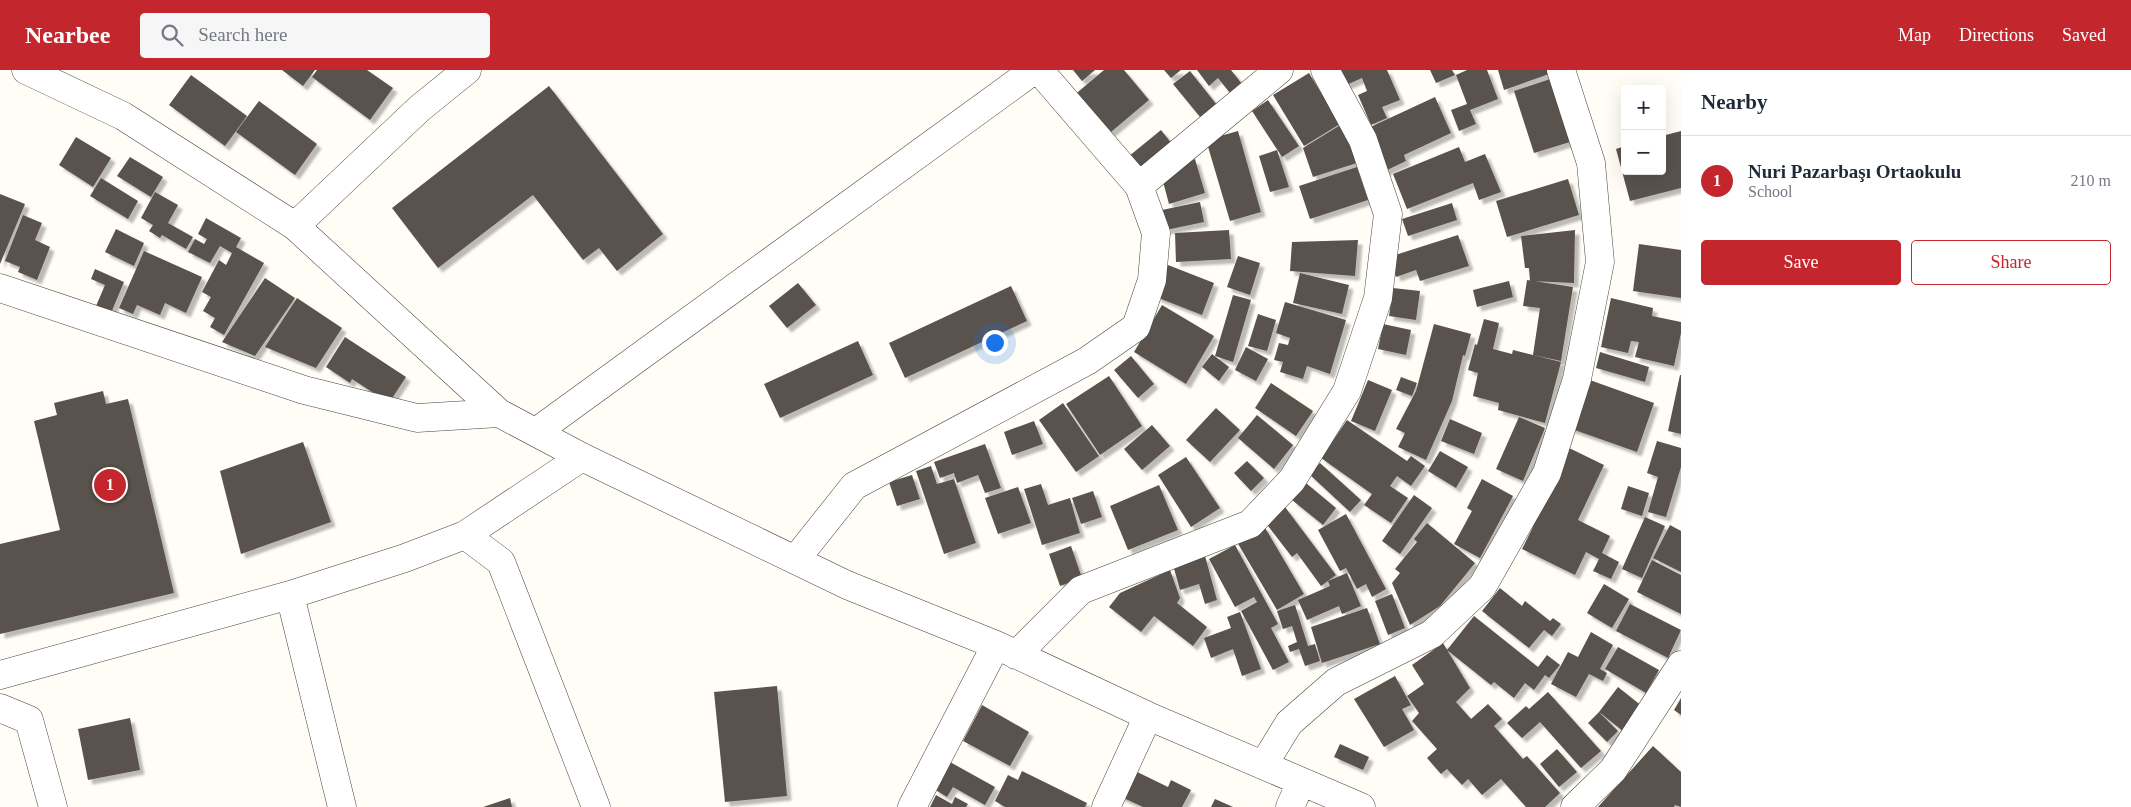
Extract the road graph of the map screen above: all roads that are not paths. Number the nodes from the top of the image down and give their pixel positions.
1 (26, 70) edge
2 (467, 70) edge
3 (1034, 70) edge
4 (1039, 70) edge
5 (1279, 70) edge
6 (1325, 70) edge
7 (1561, 70) edge
8 (1139, 186) junction
9 (295, 226) junction
10 (0, 288) edge
11 (499, 414) junction
12 (536, 432) junction
13 (582, 457) junction
14 (465, 535) junction
15 (796, 559) junction
16 (290, 594) junction
17 (1006, 650) junction
18 (1681, 665) edge
19 (0, 675) edge
20 (0, 708) edge
21 (1148, 716) junction
22 (1264, 764) junction
23 (1301, 782) junction
24 (53, 807) edge
25 (342, 807) edge
26 (596, 807) edge
27 (912, 807) edge
28 (1106, 807) edge
29 (1290, 807) edge
30 (1362, 807) edge
31 (1575, 807) edge

1 - 9 street
2 - 9 street
3 - 12 street
4 - 8 street
5 - 8 street
6 - 17 street
7 - 22 street
8 - 15 street
9 - 11 street
10 - 11 street
11 - 12 street
12 - 13 street
13 - 14 street
13 - 15 street
14 - 16 street
14 - 26 street
15 - 17 street
16 - 19 street
16 - 25 street
17 - 21 street
17 - 27 street
18 - 31 street
20 - 24 street
21 - 22 street
21 - 28 street
22 - 23 street
23 - 29 street
23 - 30 street

